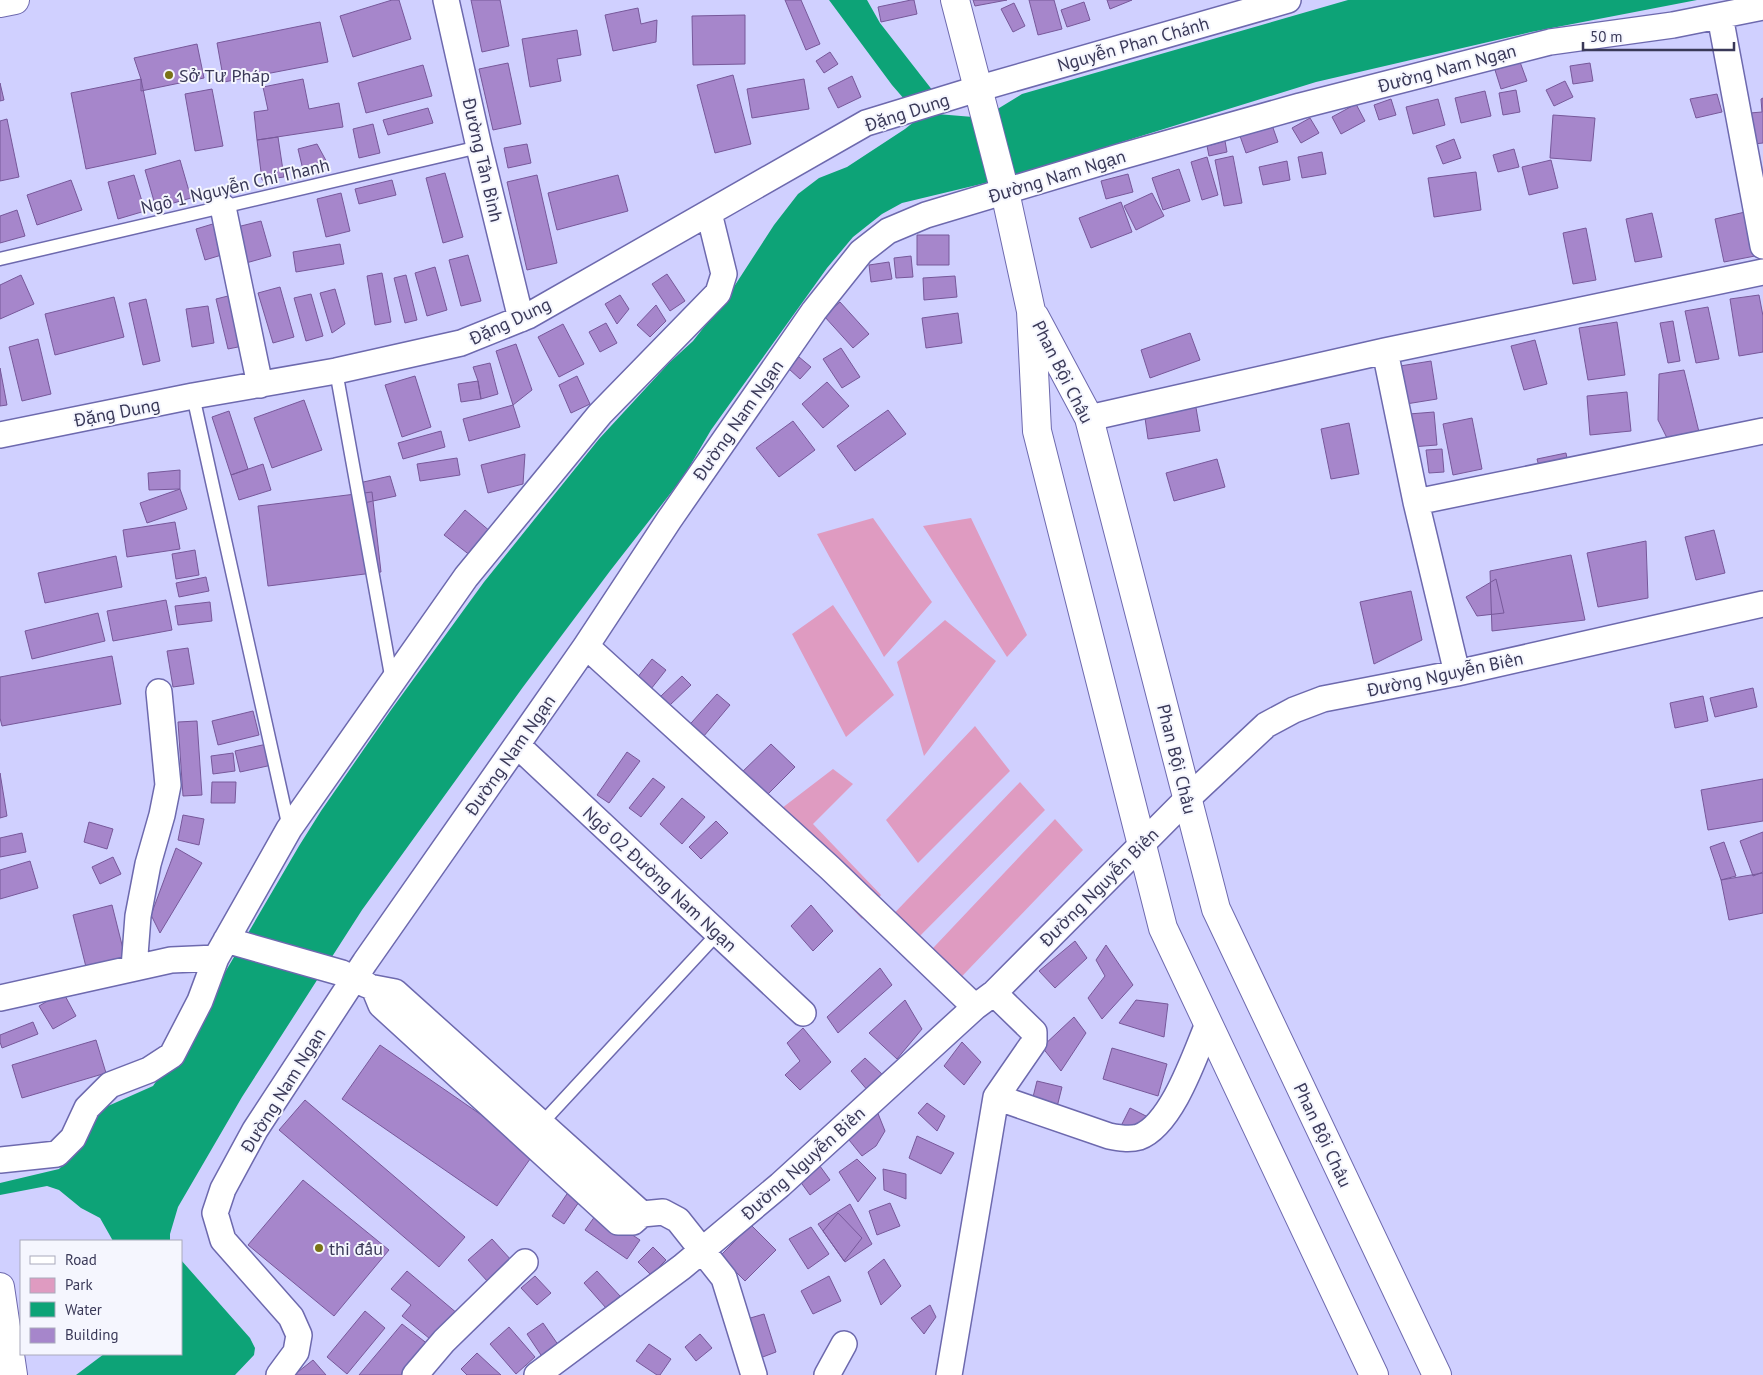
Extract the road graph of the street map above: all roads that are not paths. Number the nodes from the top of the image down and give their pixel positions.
1 (15, 0) edge
2 (446, 0) edge
3 (954, 0) edge
4 (1288, 0) edge
5 (0, 4) edge
6 (1763, 7) edge
7 (1720, 16) junction
8 (978, 89) junction
9 (479, 147) junction
10 (1005, 192) junction
11 (223, 207) junction
12 (709, 213) junction
13 (1763, 246) edge
14 (0, 259) edge
15 (1763, 272) edge
16 (1032, 311) junction
17 (522, 318) junction
18 (1385, 351) junction
19 (336, 371) junction
20 (260, 385) junction
21 (193, 396) junction
22 (1089, 418) junction
23 (1763, 431) edge
24 (0, 435) edge
25 (1416, 502) junction
26 (1763, 604) edge
27 (586, 646) junction
28 (1457, 673) junction
29 (392, 683) junction
30 (159, 692) dead end
31 (517, 745) junction
32 (1187, 799) junction
33 (290, 829) junction
34 (1141, 845) junction
35 (718, 933) junction
36 (227, 947) junction
37 (134, 968) junction
38 (357, 980) junction
39 (0, 998) edge
40 (984, 1000) junction
41 (803, 1013) dead end
42 (1208, 1024) junction
43 (996, 1096) junction
44 (542, 1123) junction
45 (0, 1160) edge
46 (642, 1214) junction
47 (702, 1250) junction
48 (525, 1262) dead end
49 (0, 1287) edge
50 (844, 1344) dead end
51 (13, 1375) edge
52 (279, 1375) edge
53 (414, 1375) edge
54 (537, 1375) edge
55 (754, 1375) edge
56 (827, 1375) edge
57 (949, 1375) edge
58 (1374, 1375) edge
59 (1437, 1375) edge

1 - 5 street
2 - 9 street, Đường Tân Bình
3 - 8 street
4 - 8 street, Nguyễn Phan Chánh
6 - 7 street, Đường Nam Ngạn
7 - 10 street, Đường Nam Ngạn
7 - 13 street
8 - 10 street
8 - 12 street, Đặng Dung
9 - 11 lane, Ngõ 1 Nguyễn Chí Thanh
9 - 17 street, Đường Tân Bình
10 - 16 street
10 - 27 street, Đường Nam Ngạn
11 - 14 lane, Ngõ 1 Nguyễn Chí Thanh
11 - 20 street
12 - 17 street, Đặng Dung
12 - 29 street
15 - 18 street
16 - 22 street, Phan Bội Châu
16 - 34 street, Phan Bội Châu
17 - 19 street, Đặng Dung
18 - 22 street
18 - 25 street
19 - 20 street, Đặng Dung
19 - 29 lane
20 - 21 street, Đặng Dung
21 - 24 street, Đặng Dung
21 - 33 lane
22 - 32 street, Phan Bội Châu
23 - 25 street
25 - 28 street
26 - 28 street, Đường Nguyễn Biên
27 - 31 street, Đường Nam Ngạn
27 - 40 street
28 - 32 street, Đường Nguyễn Biên
29 - 33 street
30 - 37 street
31 - 35 street, Ngõ 02 Đường Nam Ngạn
31 - 38 street, Đường Nam Ngạn
32 - 34 street, Đường Nguyễn Biên
32 - 59 street, Phan Bội Châu
33 - 36 street
34 - 40 street, Đường Nguyễn Biên
34 - 42 street, Phan Bội Châu
35 - 41 street, Ngõ 02 Đường Nam Ngạn
35 - 44 lane
36 - 37 street
36 - 38 street
36 - 45 street
37 - 39 street
38 - 44 street
38 - 46 street
38 - 52 street, Đường Nam Ngạn
40 - 43 street
40 - 47 street, Đường Nguyễn Biên
42 - 43 street
42 - 58 street, Phan Bội Châu
43 - 57 street
44 - 46 street
46 - 47 street
47 - 54 street, Đường Nguyễn Biên
47 - 55 street
48 - 53 street
49 - 51 street
50 - 56 street

